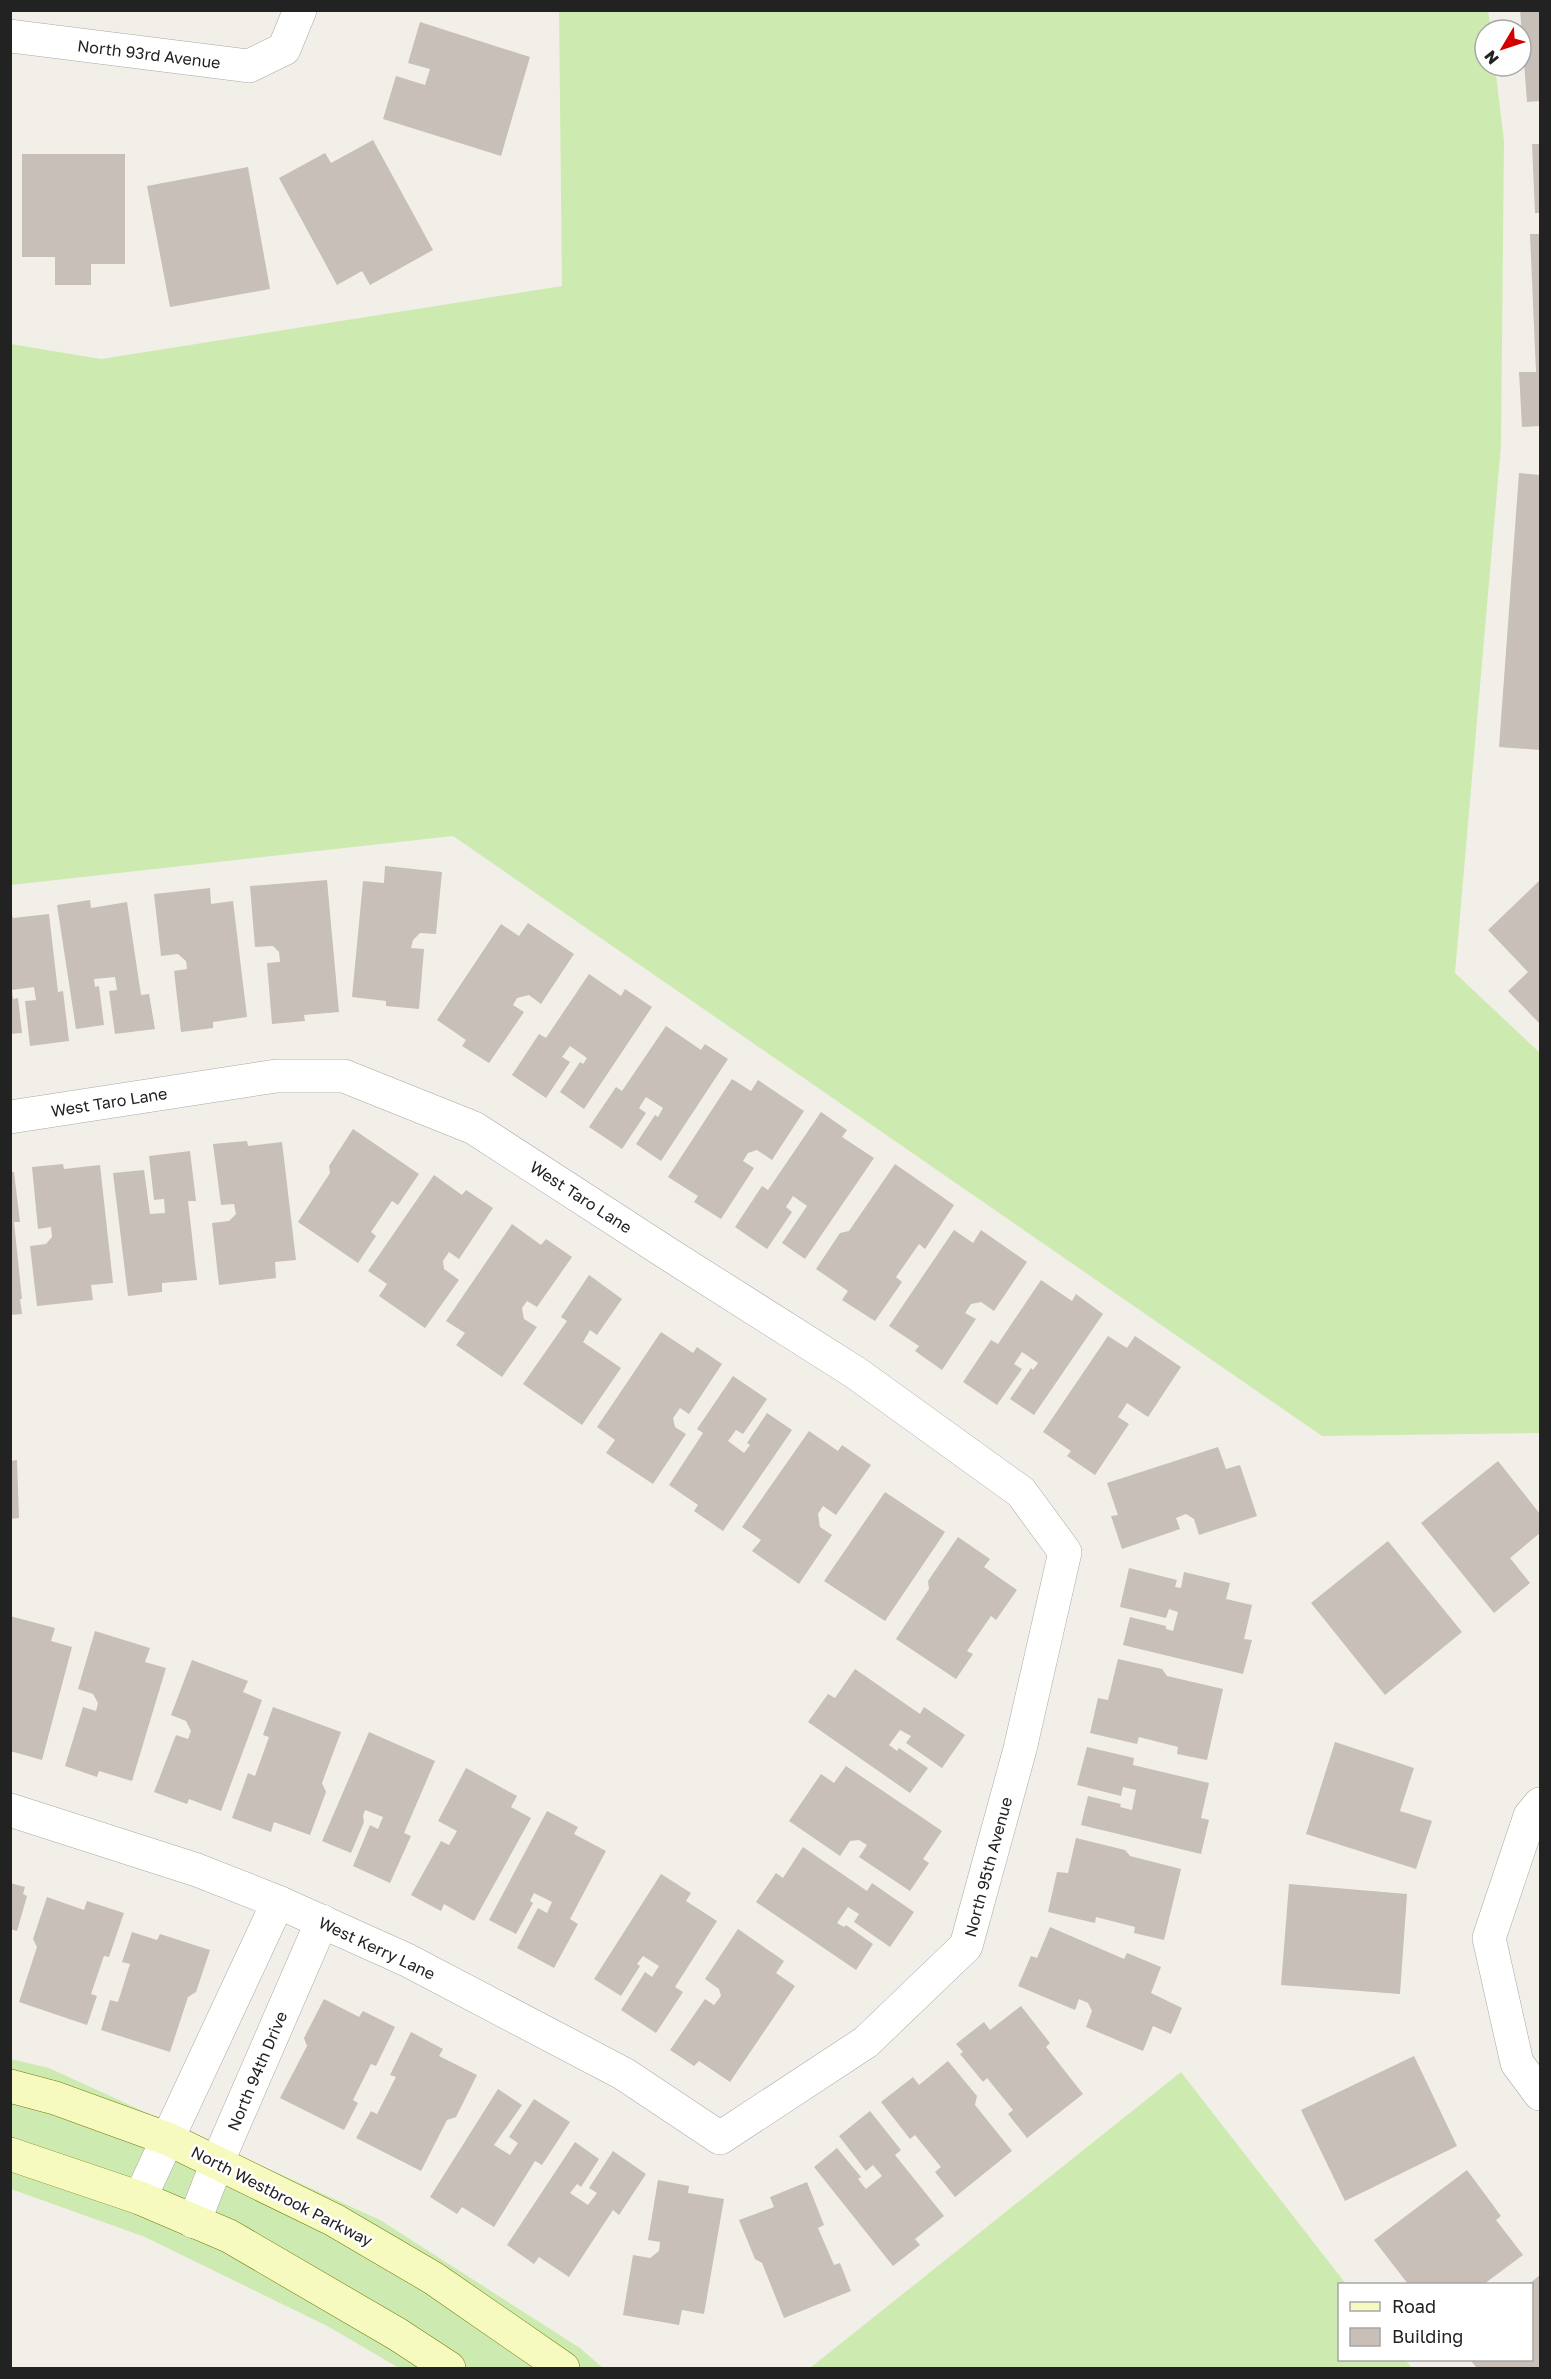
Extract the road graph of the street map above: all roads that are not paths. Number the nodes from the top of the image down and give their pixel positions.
1 (300, 10) edge
2 (10, 36) edge
3 (10, 1117) edge
4 (1065, 1551) joint
5 (10, 1810) edge
6 (1535, 1810) edge
7 (278, 1902) junction
8 (322, 1921) junction
9 (10, 2086) edge
10 (1540, 2094) edge
11 (168, 2139) junction
12 (720, 2139) joint
13 (10, 2154) edge
14 (217, 2163) junction
15 (140, 2198) junction
16 (194, 2222) junction
17 (449, 2368) edge
18 (562, 2368) edge

1 - 2 street, North 93rd Avenue
3 - 4 street, West Taro Lane
4 - 12 street, North 95th Avenue
5 - 7 street, West Kerry Lane
6 - 10 street
7 - 8 street, West Kerry Lane
7 - 11 street
8 - 12 street, West Kerry Lane
8 - 14 street, North 94th Drive
9 - 11 street, North Westbrook Parkway
11 - 14 street, North Westbrook Parkway
11 - 15 street
13 - 15 street
14 - 16 street, North 94th Drive
14 - 18 street, North Westbrook Parkway
15 - 16 street
16 - 17 street

